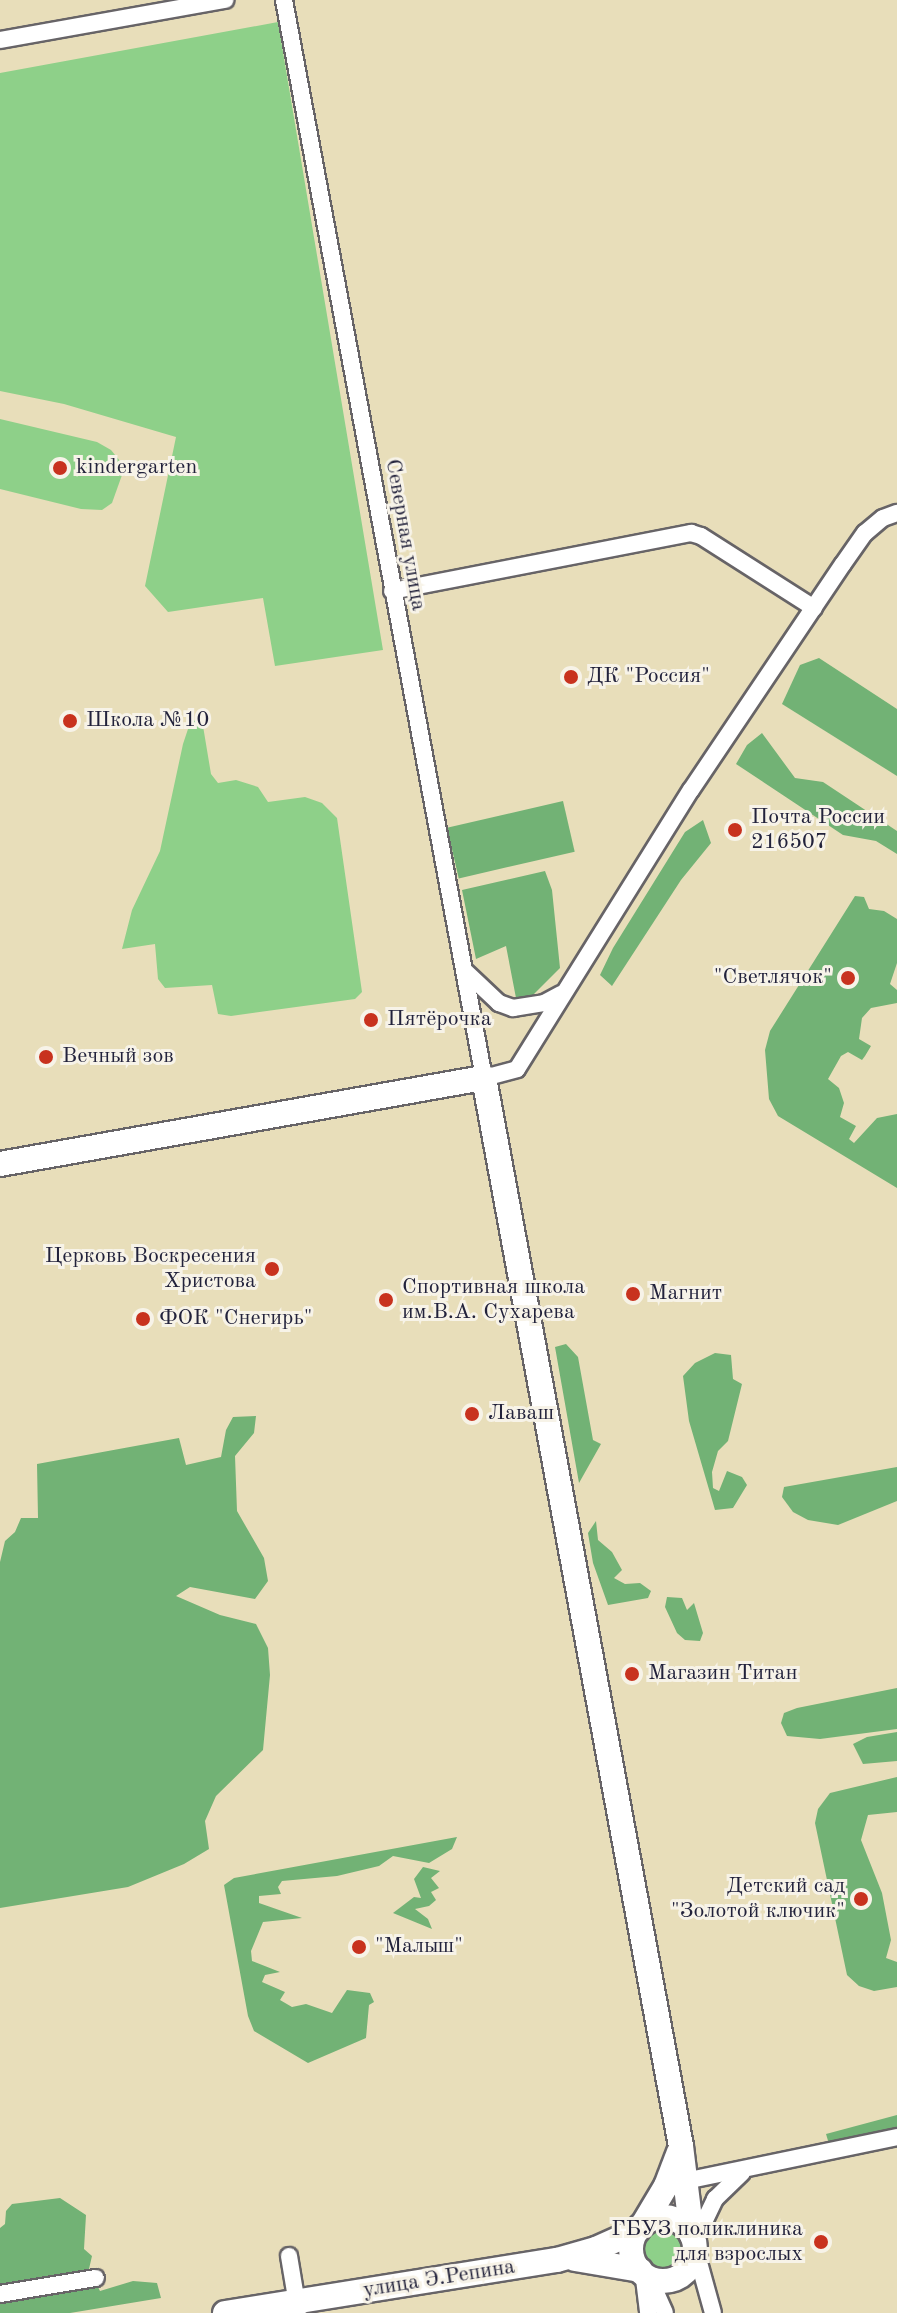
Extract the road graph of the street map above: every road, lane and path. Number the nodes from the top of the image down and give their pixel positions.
1 (225, 0) edge
2 (284, 0) edge
3 (0, 40) edge
4 (897, 513) edge
5 (392, 591) junction
6 (814, 608) junction
7 (464, 971) junction
8 (563, 993) junction
9 (484, 1078) junction
10 (0, 1164) edge
11 (897, 2137) edge
12 (681, 2146) junction
13 (755, 2168) junction
14 (685, 2181) junction
15 (641, 2227) junction
16 (694, 2242) junction
17 (289, 2256) dead end
18 (557, 2260) junction
19 (644, 2274) junction
20 (96, 2278) dead end
21 (0, 2294) edge
22 (298, 2307) edge
23 (225, 2313) edge
24 (648, 2313) edge
25 (665, 2313) edge
26 (713, 2313) edge

1 - 3 street
2 - 5 street, Северная улица
4 - 6 street
5 - 6 street
5 - 7 street, Северная улица
6 - 8 street
7 - 8 street
7 - 9 street, Северная улица
8 - 9 street
9 - 10 street
9 - 12 street
11 - 13 street
12 - 14 street
12 - 15 street
13 - 14 street
13 - 16 street
14 - 16 street
15 - 16 street
15 - 18 street, улица Э.Репина
15 - 19 street
16 - 19 street
16 - 26 street
17 - 22 street
18 - 19 street, улица Э.Репина
18 - 22 street, улица Э.Репина
19 - 24 street
19 - 25 street
20 - 21 street
22 - 23 street, улица Э.Репина

